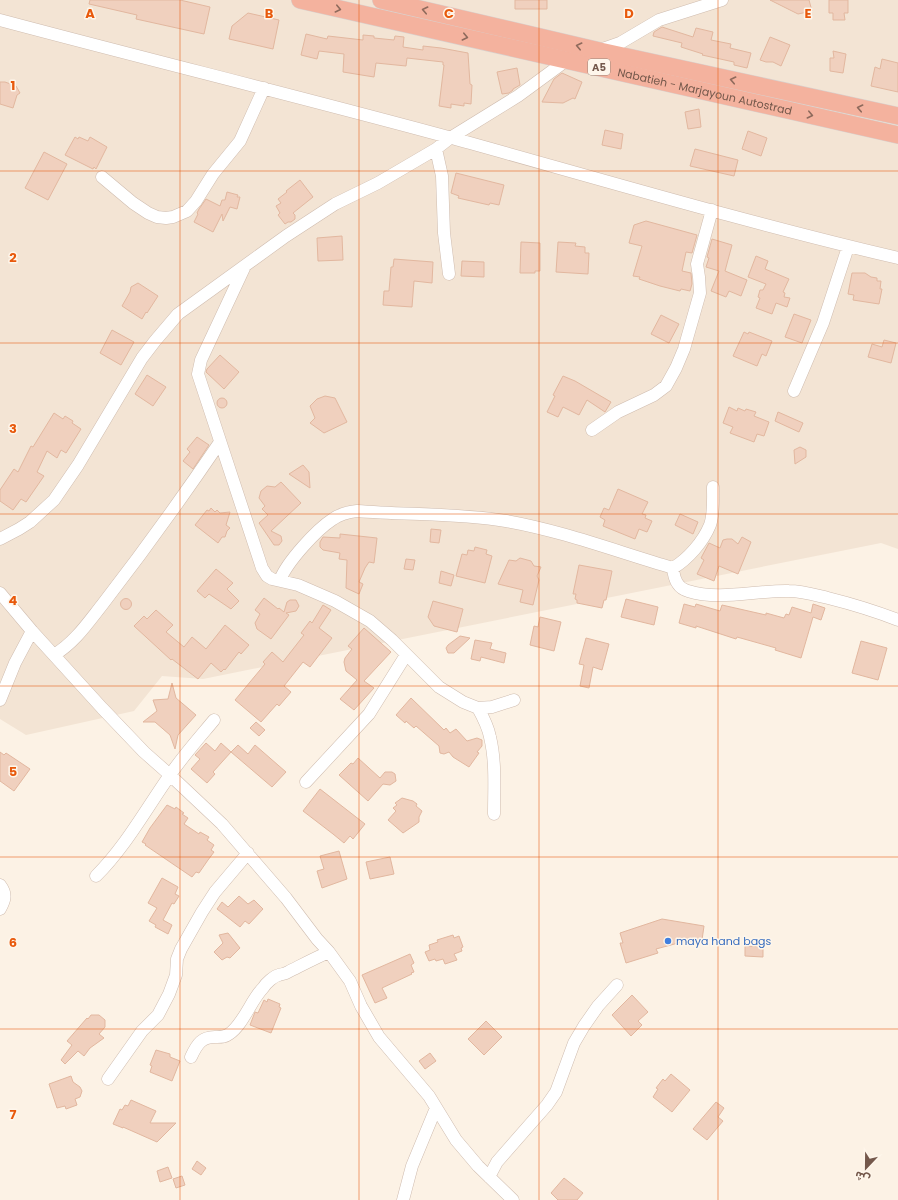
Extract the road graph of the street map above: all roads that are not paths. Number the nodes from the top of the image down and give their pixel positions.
1 (300, 0) edge
2 (381, 0) edge
3 (722, 0) edge
4 (0, 20) edge
5 (600, 51) junction
6 (567, 60) junction
7 (264, 88) junction
8 (898, 116) edge
9 (898, 135) edge
10 (450, 138) junction
11 (436, 150) junction
12 (102, 177) dead end
13 (712, 210) junction
14 (848, 246) junction
15 (898, 258) edge
16 (246, 265) junction
17 (449, 274) dead end
18 (794, 391) dead end
19 (592, 430) dead end
20 (220, 442) junction
21 (714, 487) dead end
22 (0, 539) edge
23 (673, 568) junction
24 (280, 580) junction
25 (0, 593) edge
26 (898, 620) edge
27 (32, 631) junction
28 (54, 655) junction
29 (406, 655) junction
30 (0, 700) edge
31 (514, 700) dead end
32 (478, 708) junction
33 (214, 720) dead end
34 (170, 775) junction
35 (306, 782) dead end
36 (494, 814) dead end
37 (248, 853) junction
38 (96, 876) dead end
39 (0, 885) edge
40 (0, 909) edge
41 (329, 952) junction
42 (617, 985) dead end
43 (191, 1057) dead end
44 (108, 1079) dead end
45 (436, 1108) junction
46 (489, 1177) junction
47 (403, 1200) edge
48 (514, 1200) edge

1 -> 6 highway, Nabatieh - Marjayoun Autostrad / A5
5 -> 2 highway, Nabatieh - Marjayoun Autostrad / A5
3 - 5 street
4 - 7 street
8 -> 5 highway, Nabatieh - Marjayoun Autostrad / A5
6 -> 9 highway, Nabatieh - Marjayoun Autostrad / A5
6 - 10 street
7 - 10 street
7 - 12 street
10 - 11 street
10 - 13 street
11 - 16 street
11 - 17 street
13 - 14 street
13 - 19 street
14 - 15 street
14 - 18 street
16 - 20 street
16 - 22 street
20 - 24 street
20 - 28 street
21 - 23 street
23 - 24 street
23 - 26 street
24 - 29 street
25 - 27 street
27 - 28 street
27 - 30 street
28 - 34 street
29 - 32 street
29 - 35 street
31 - 32 street
32 - 36 street
33 - 34 street
34 - 37 street
34 - 38 street
37 - 41 street
37 - 44 street
39 - 40 street
41 - 43 street
41 - 45 street
42 - 46 street
45 - 46 street
45 - 47 street
46 - 48 street

